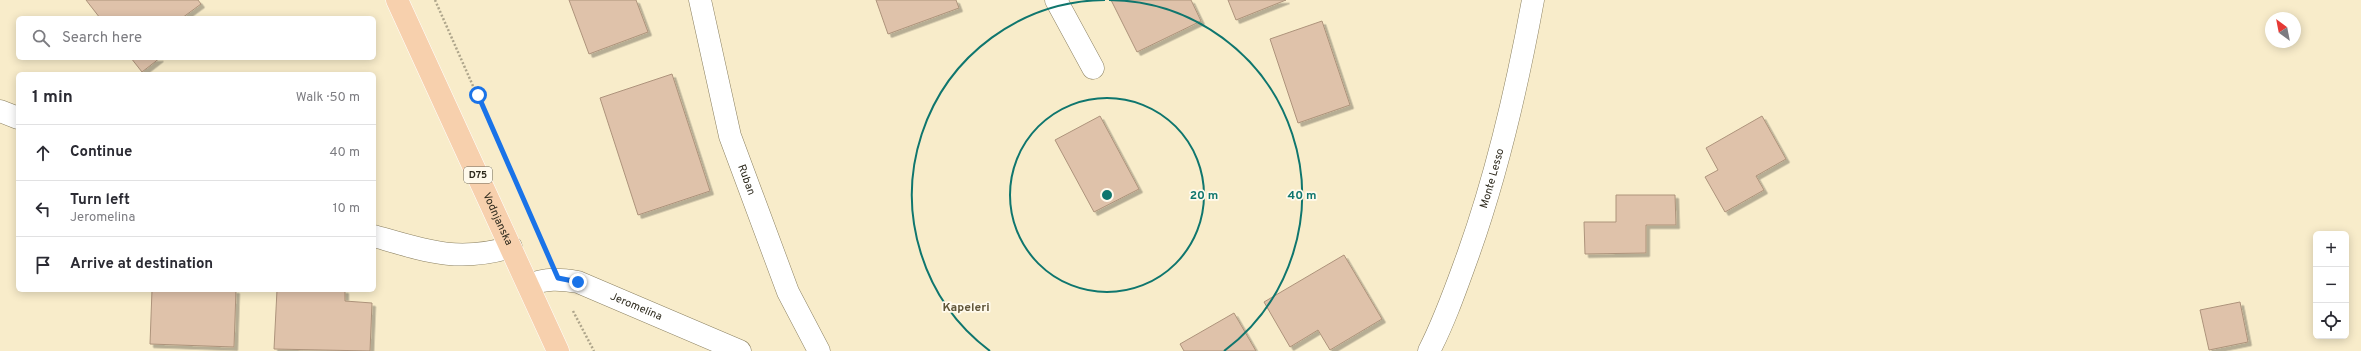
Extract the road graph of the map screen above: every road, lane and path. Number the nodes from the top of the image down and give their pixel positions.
1 (397, 0) edge
2 (435, 0) edge
3 (700, 0) edge
4 (1056, 0) edge
5 (1533, 0) edge
6 (1093, 68) dead end
7 (0, 111) edge
8 (16, 117) edge
9 (376, 237) edge
10 (511, 247) junction
11 (558, 278) junction
12 (529, 285) junction
13 (558, 351) edge
14 (594, 351) edge
15 (740, 351) edge
16 (819, 351) edge
17 (1429, 351) edge

1 - 10 main road, Vodnjanska / D75
2 - 11 path
3 - 16 street, Ruban
4 - 6 street
5 - 17 street, Monte Lesso
7 - 8 street
9 - 10 street
10 - 12 main road, Vodnjanska / D75
11 - 12 street, Jeromelina
11 - 14 path
11 - 15 street, Jeromelina
12 - 13 main road, Vodnjanska / D75

